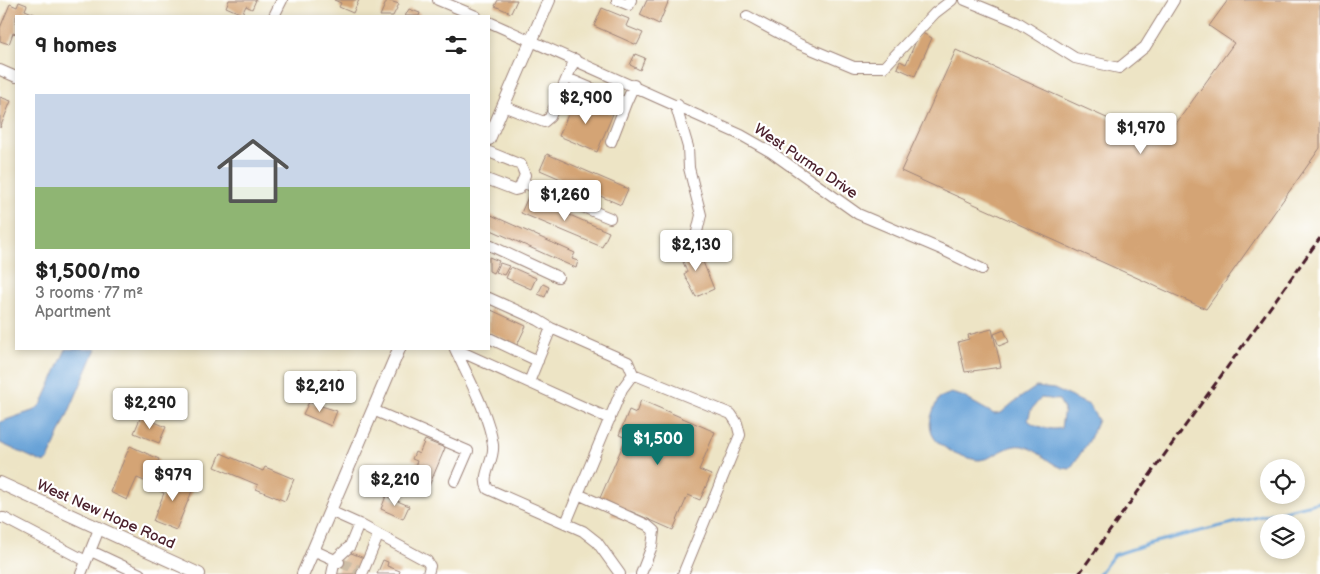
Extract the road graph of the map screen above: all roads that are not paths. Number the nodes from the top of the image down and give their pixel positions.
1 (282, 0) edge
2 (438, 0) edge
3 (549, 0) edge
4 (617, 0) edge
5 (631, 0) edge
6 (952, 0) edge
7 (965, 0) edge
8 (1174, 0) edge
9 (274, 15) edge
10 (474, 15) edge
11 (747, 16) dead end
12 (490, 22) edge
13 (532, 40) junction
14 (575, 59) junction
15 (0, 70) edge
16 (15, 77) edge
17 (567, 78) junction
18 (634, 85) junction
19 (626, 103) junction
20 (678, 105) junction
21 (503, 106) junction
22 (490, 137) edge
23 (611, 142) dead end
24 (490, 152) edge
25 (490, 180) edge
26 (522, 182) junction
27 (610, 218) dead end
28 (697, 232) dead end
29 (490, 245) edge
30 (982, 269) dead end
31 (558, 277) dead end
32 (490, 298) edge
33 (551, 328) junction
34 (490, 338) edge
35 (398, 350) edge
36 (455, 350) edge
37 (460, 350) edge
38 (474, 353) edge
39 (538, 361) junction
40 (633, 374) junction
41 (529, 382) junction
42 (373, 410) junction
43 (610, 419) junction
44 (455, 481) dead end
45 (0, 483) edge
46 (578, 494) junction
47 (330, 512) junction
48 (0, 518) edge
49 (566, 523) junction
50 (359, 524) junction
51 (99, 529) junction
52 (378, 536) junction
53 (313, 550) junction
54 (89, 556) junction
55 (338, 562) junction
56 (362, 572) edge
57 (194, 573) edge
58 (81, 574) edge
59 (140, 574) edge
60 (303, 574) edge
61 (332, 574) edge
62 (428, 574) edge
63 (620, 574) edge
64 (641, 574) edge
65 (683, 574) edge

1 - 9 street
2 - 10 street
3 - 13 main road
4 - 5 street
6 - 11 street
7 - 8 street
12 - 13 street, West Purma Drive
13 - 14 street, West Purma Drive
13 - 21 main road
14 - 17 street
14 - 18 street, West Purma Drive
15 - 16 street
17 - 19 street
17 - 21 street
18 - 19 street
18 - 20 street, West Purma Drive
19 - 23 street
20 - 28 street
20 - 30 street, West Purma Drive
21 - 22 main road
24 - 26 street
25 - 26 street
26 - 27 street
29 - 31 street
32 - 33 street
33 - 39 street
33 - 40 street
34 - 39 street
35 - 42 main road
36 - 49 street
37 - 38 street
38 - 41 street
39 - 41 street
40 - 43 street
40 - 65 street
41 - 43 street
42 - 44 street
42 - 47 main road
43 - 46 street
45 - 51 main road, West New Hope Road
46 - 49 street
46 - 64 street
47 - 50 street
47 - 53 main road
48 - 54 street
49 - 63 street
50 - 52 street
50 - 55 street
51 - 54 street
51 - 57 main road, West New Hope Road
52 - 56 street
52 - 62 street
53 - 55 street
53 - 60 main road
54 - 58 street
54 - 59 street
55 - 61 street

